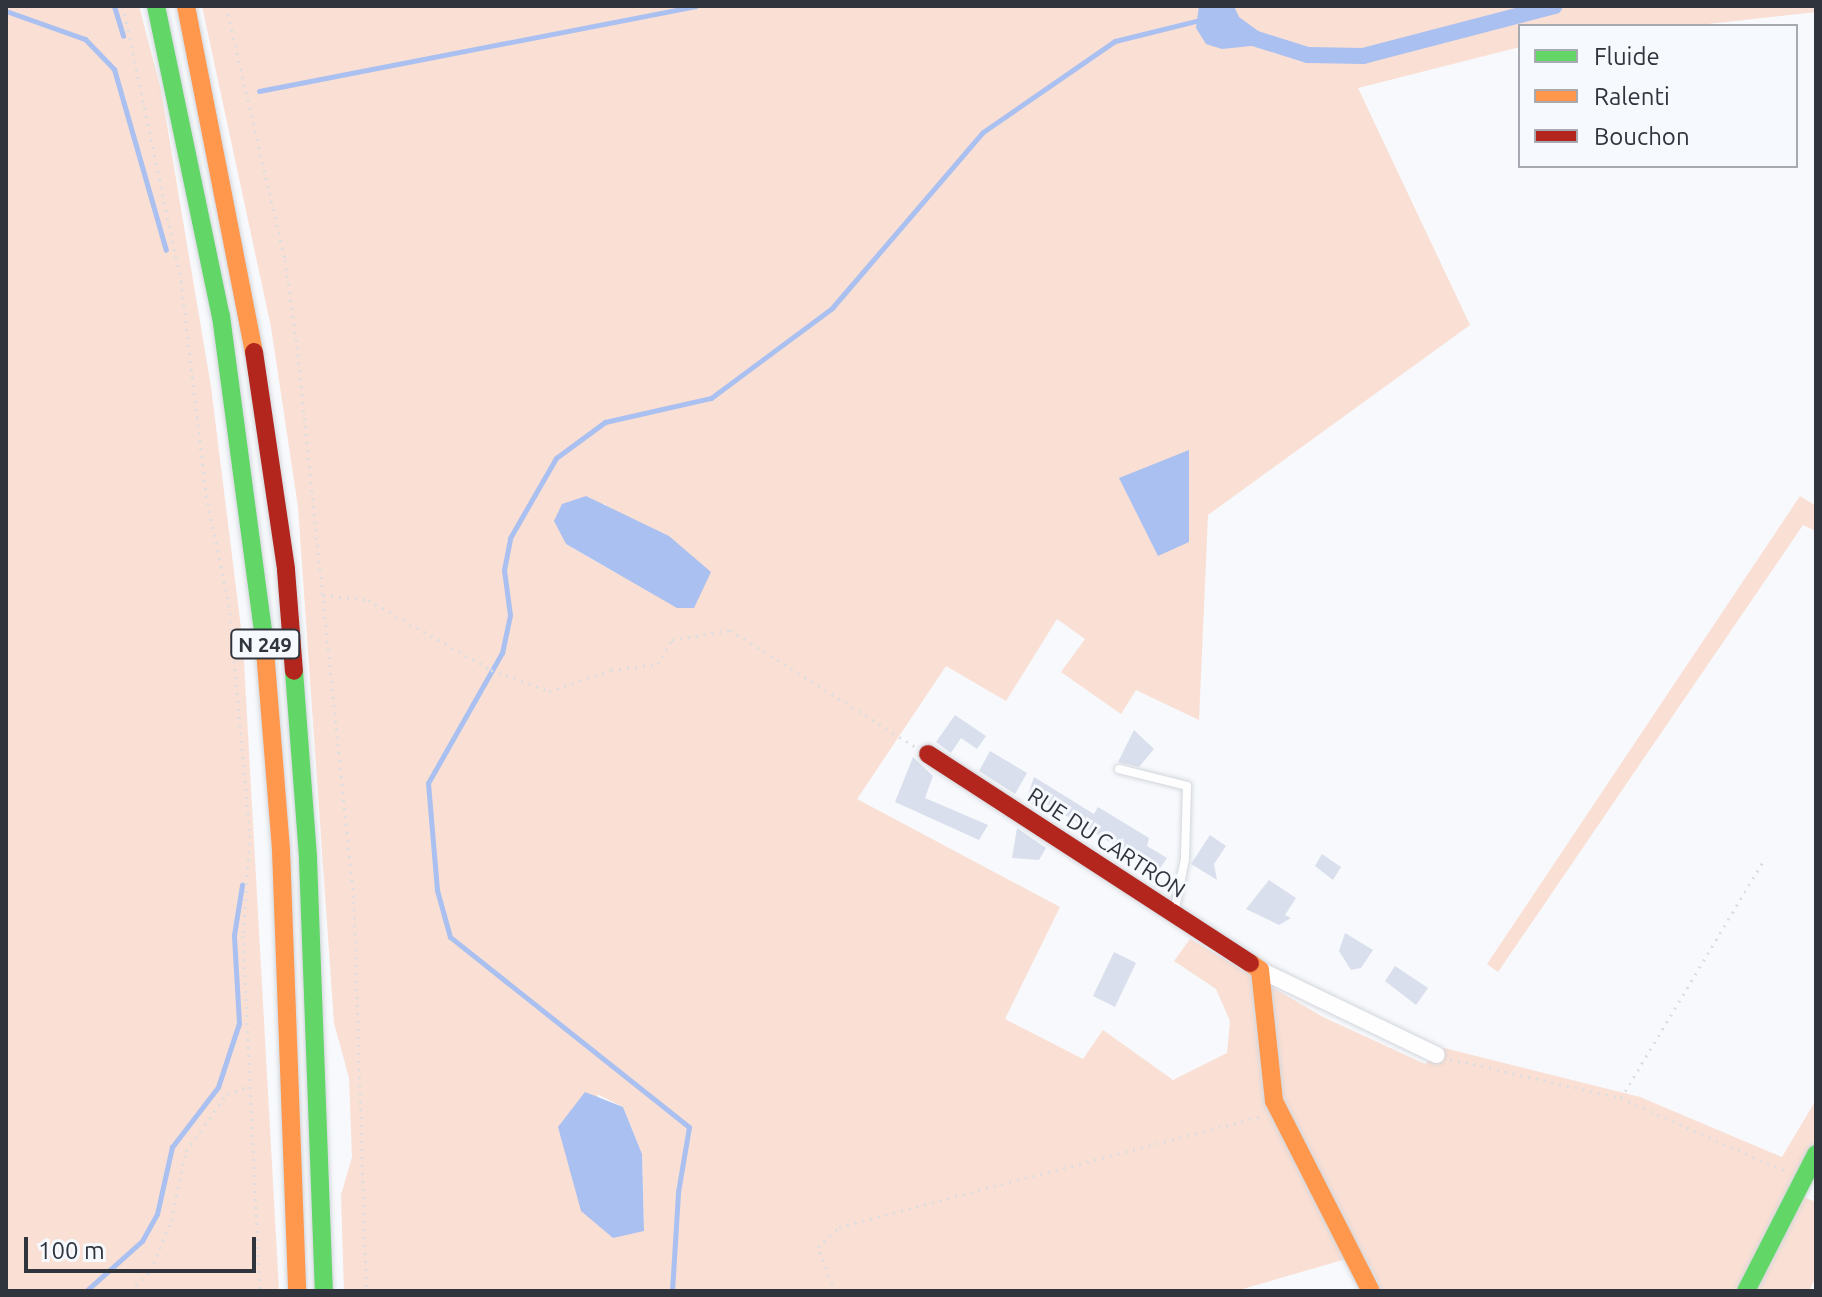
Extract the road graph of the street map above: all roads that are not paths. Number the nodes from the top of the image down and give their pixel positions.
1 (156, 6) edge
2 (186, 6) edge
3 (928, 754) road end
4 (1119, 769) dead end
5 (1174, 914) junction
6 (1260, 970) junction
7 (1437, 1055) road end
8 (1816, 1154) edge
9 (1810, 1183) edge
10 (297, 1291) edge
11 (324, 1291) edge
12 (1371, 1291) edge
13 (1746, 1291) edge

1 - 10 main road, N 249
2 - 11 main road, N 249
3 - 5 main road, RUE DU CARTRON
4 - 5 lane
5 - 6 main road, RUE DU CARTRON
6 - 7 street, RUE DU CARTRON
6 - 12 main road
8 - 9 main road
9 - 13 main road

